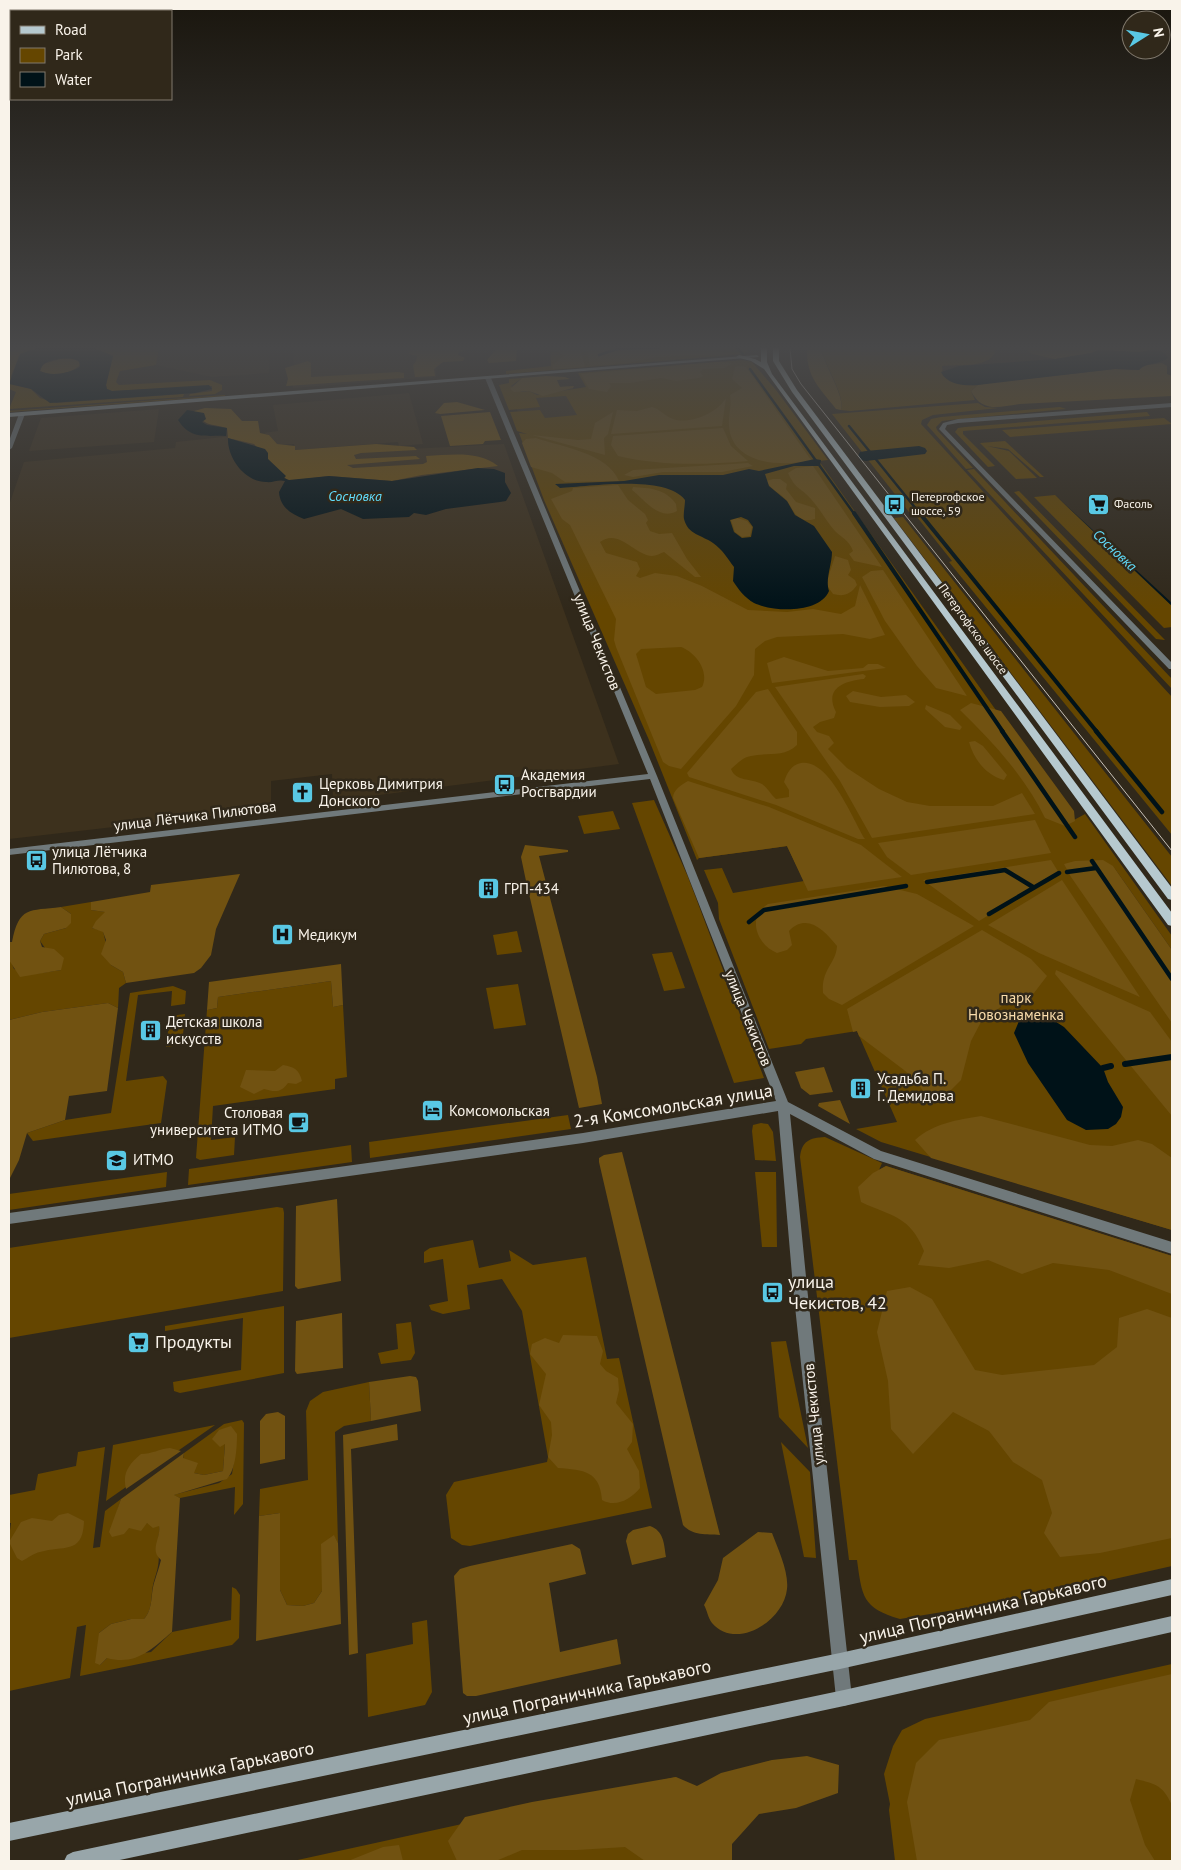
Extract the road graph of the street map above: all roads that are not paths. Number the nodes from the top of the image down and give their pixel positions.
1 (14, 435) edge
2 (512, 435) edge
3 (815, 435) edge
4 (826, 435) edge
5 (947, 435) edge
6 (954, 435) edge
7 (958, 444) junction
8 (9, 448) edge
9 (1172, 667) edge
10 (653, 776) junction
11 (9, 852) edge
12 (1172, 896) edge
13 (1172, 922) edge
14 (783, 1105) junction
15 (9, 1219) edge
16 (1172, 1248) edge
17 (1172, 1587) edge
18 (1172, 1624) edge
19 (840, 1661) junction
20 (844, 1698) junction
21 (9, 1832) edge
22 (73, 1861) edge

1 - 8 street
2 - 10 street, улица Чекистов
3 - 13 main road, Петергофское шоссе
4 - 12 main road, Петергофское шоссе
5 - 7 street
6 - 7 street
7 - 9 street
10 - 11 street, улица Лётчика Пилютова
10 - 14 street, улица Чекистов
14 - 15 street, 2-я Комсомольская улица
14 - 16 street, 2-я Комсомольская улица
14 - 19 street, улица Чекистов
17 - 19 street, улица Пограничника Гарькавого
18 - 20 street
19 - 20 street, улица Чекистов
19 - 21 street, улица Пограничника Гарькавого
20 - 22 street

